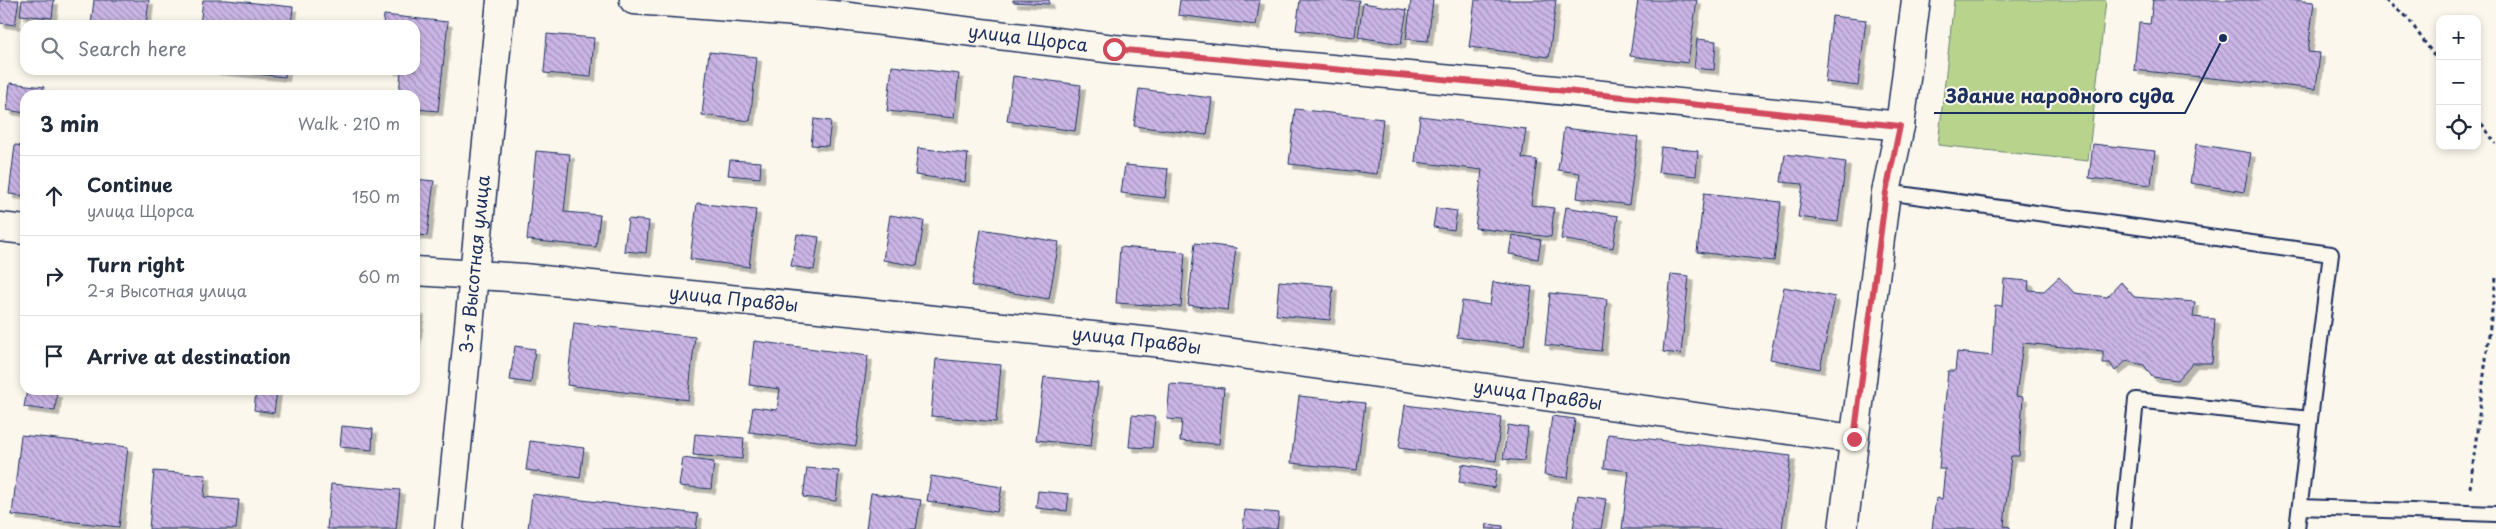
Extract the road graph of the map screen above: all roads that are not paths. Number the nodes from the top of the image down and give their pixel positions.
1 (501, 0) edge
2 (634, 0) edge
3 (1916, 0) edge
4 (1900, 126) junction
5 (1886, 192) junction
6 (0, 227) edge
7 (20, 229) edge
8 (420, 271) edge
9 (475, 274) junction
10 (2310, 419) junction
11 (1854, 439) junction
12 (2300, 507) junction
13 (2496, 514) edge
14 (449, 529) edge
15 (1843, 529) edge
16 (2122, 529) edge
17 (2297, 529) edge

1 - 9 street, 3-я Высотная улица
2 - 4 street, улица Щорса
3 - 4 street
4 - 5 street
5 - 10 lane
5 - 11 street
6 - 7 street
8 - 9 street, улица Правды
9 - 11 street, улица Правды
9 - 14 street, 3-я Высотная улица
10 - 12 lane
10 - 16 lane
11 - 15 street
12 - 13 lane
12 - 17 lane

